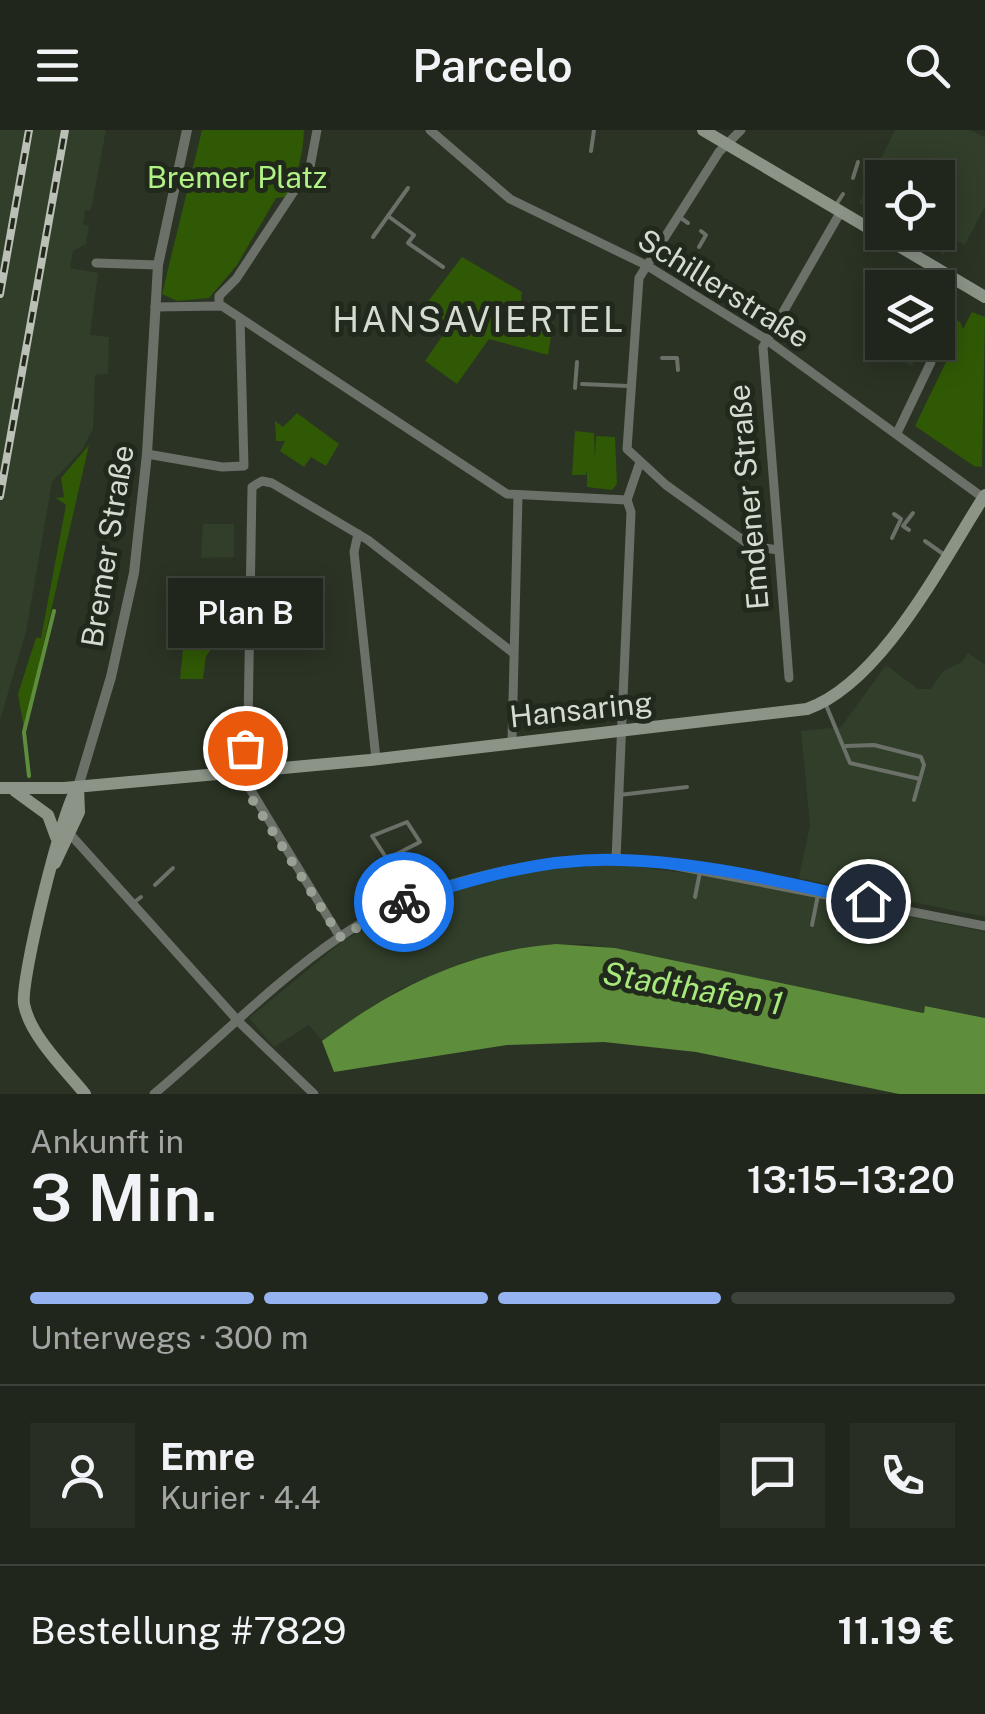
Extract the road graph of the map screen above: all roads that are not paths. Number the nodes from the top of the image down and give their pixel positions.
1 (187, 130) edge
2 (317, 130) edge
3 (430, 130) edge
4 (594, 130) edge
5 (704, 130) edge
6 (741, 130) edge
7 (726, 144) junction
8 (591, 151) dead end
9 (858, 162) dead end
10 (853, 178) dead end
11 (408, 188) dead end
12 (843, 194) dead end
13 (837, 211) junction
14 (388, 216) junction
15 (678, 216) junction
16 (688, 223) dead end
17 (701, 231) dead end
18 (373, 237) dead end
19 (699, 247) dead end
20 (96, 259) dead end
21 (158, 265) junction
22 (646, 265) junction
23 (442, 267) dead end
24 (985, 297) edge
25 (218, 305) junction
26 (155, 308) junction
27 (240, 318) junction
28 (766, 340) junction
29 (662, 358) dead end
30 (577, 362) dead end
31 (931, 362) dead end
32 (678, 370) dead end
33 (582, 384) dead end
34 (634, 386) junction
35 (575, 388) dead end
36 (897, 433) junction
37 (148, 454) junction
38 (640, 462) junction
39 (518, 496) junction
40 (984, 497) edge
41 (627, 500) junction
42 (913, 513) dead end
43 (894, 514) dead end
44 (909, 530) dead end
45 (358, 534) junction
46 (892, 538) dead end
47 (924, 541) dead end
48 (778, 550) junction
49 (946, 556) junction
50 (512, 652) junction
51 (789, 678) dead end
52 (824, 702) junction
53 (621, 729) junction
54 (512, 741) junction
55 (846, 746) junction
56 (376, 759) junction
57 (245, 770) junction
58 (920, 779) junction
59 (78, 786) junction
60 (687, 787) dead end
61 (7, 789) edge
62 (619, 795) junction
63 (914, 800) dead end
64 (63, 837) junction
65 (616, 859) junction
66 (385, 860) junction
67 (173, 868) dead end
68 (700, 869) junction
69 (396, 871) dead end
70 (155, 885) dead end
71 (406, 889) dead end
72 (819, 890) junction
73 (845, 896) junction
74 (695, 897) dead end
75 (413, 899) junction
76 (812, 924) dead end
77 (985, 926) edge
78 (838, 930) dead end
79 (340, 937) junction
80 (240, 1022) junction
81 (84, 1094) edge
82 (154, 1094) edge
83 (314, 1094) edge

1 - 21 street
2 - 25 street
3 - 22 street, Schillerstraße
4 - 8 lane
5 - 7 main road
6 - 7 street
7 - 13 main road
7 - 15 street
9 - 10 lane
11 - 14 lane
12 - 13 lane
13 - 24 main road
13 - 28 street, Emdener Straße
14 - 18 lane
14 - 23 lane
15 - 16 lane
15 - 22 street
17 - 19 lane
20 - 21 street
21 - 26 street
22 - 28 street, Schillerstraße
22 - 34 street
25 - 26 street
25 - 27 street
26 - 37 street, Bremer Straße
27 - 37 street
27 - 39 street
28 - 36 street, Schillerstraße
28 - 48 street, Emdener Straße
29 - 32 lane
30 - 35 lane
31 - 36 street
33 - 34 lane
34 - 38 street
36 - 40 street, Schillerstraße
37 - 59 street, Bremer Straße
38 - 41 street
38 - 48 street
39 - 41 street
39 - 50 street
40 - 49 main road, Hansaring
41 - 53 street
42 - 44 lane
43 - 46 lane
45 - 50 street
45 - 56 street
45 - 57 street
47 - 49 lane
48 - 51 street, Emdener Straße
49 - 52 main road, Hansaring
50 - 54 street
52 - 53 main road, Hansaring
52 - 55 lane
53 - 54 main road, Hansaring
53 - 62 street
54 - 56 main road, Hansaring
55 - 58 lane
55 - 58 lane
56 - 57 main road, Hansaring
57 - 59 main road, Hansaring
57 - 79 street
58 - 63 lane
59 - 61 main road, Hansaring
59 - 64 main road
60 - 62 lane
61 - 64 main road
62 - 65 street
64 - 80 street
64 - 81 main road
65 - 68 street
65 - 75 street
66 - 66 lane
66 - 69 lane
67 - 70 lane
68 - 72 street
68 - 74 lane
71 - 75 lane
72 - 73 street
72 - 76 lane
73 - 77 street
73 - 78 lane
75 - 79 street
79 - 80 street
80 - 82 street
80 - 83 street

